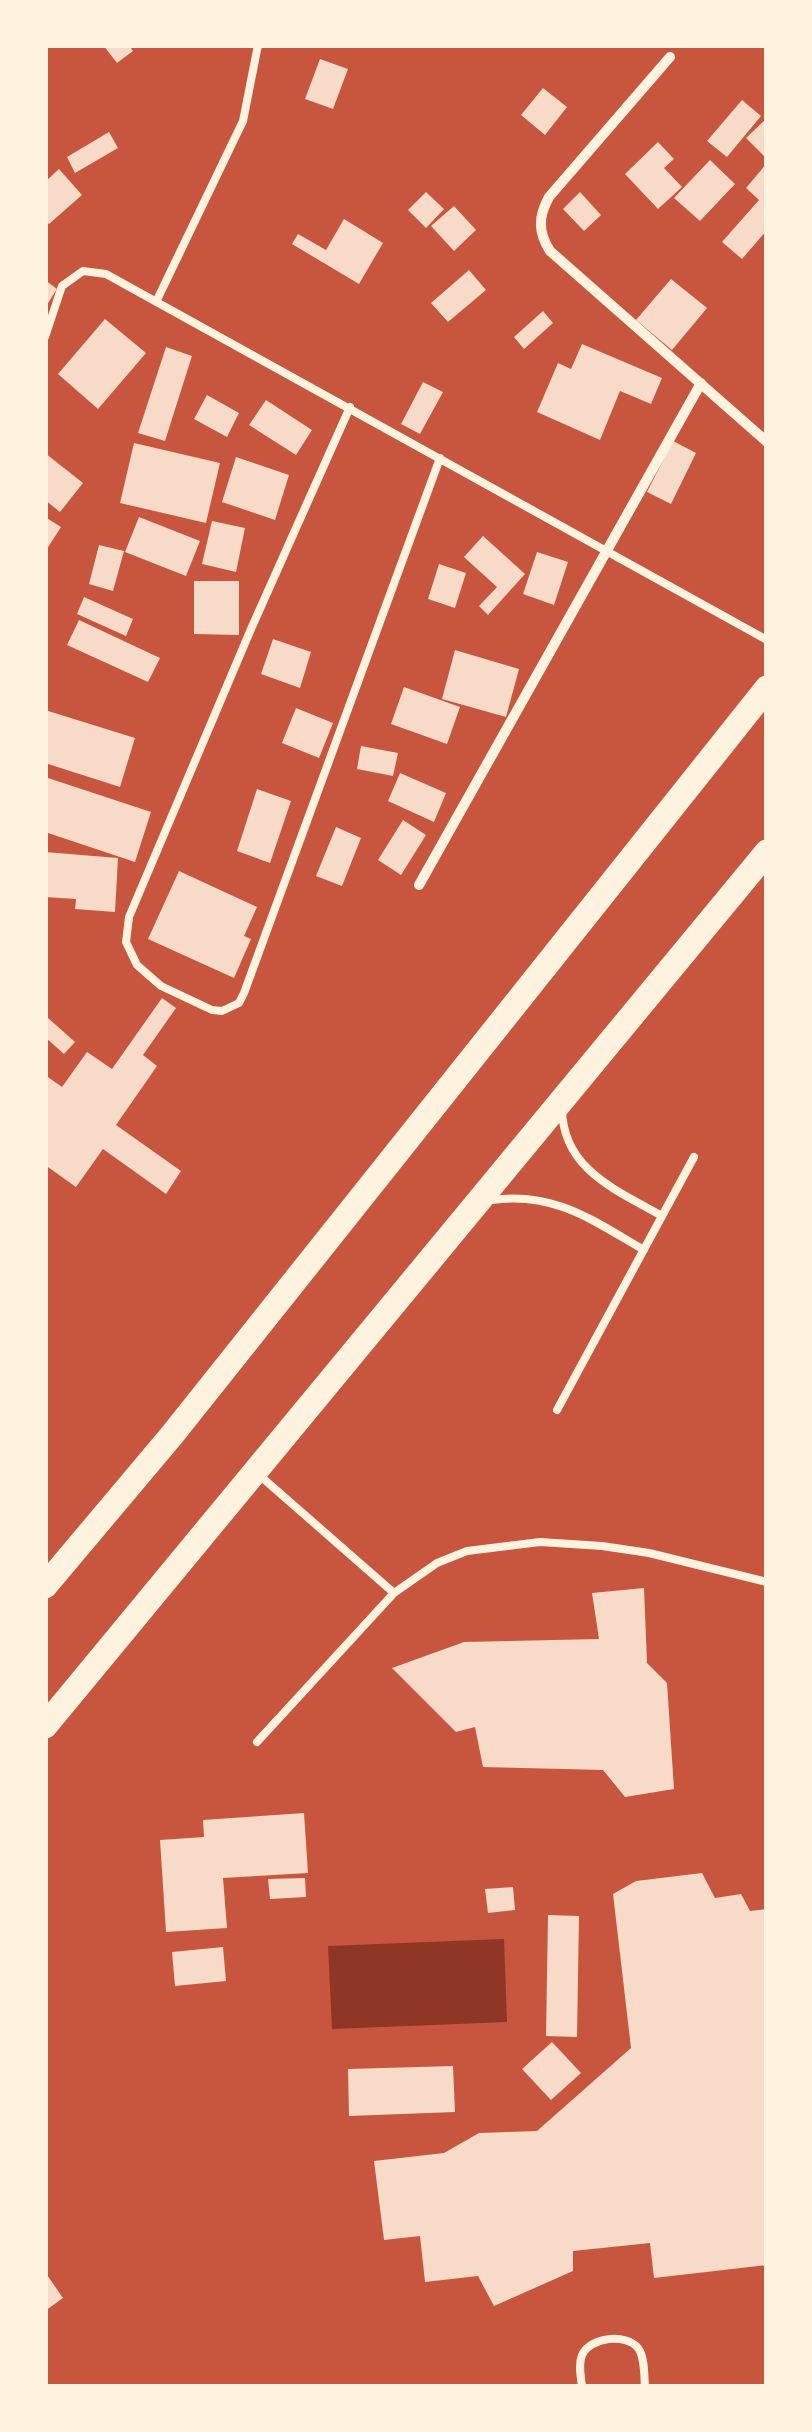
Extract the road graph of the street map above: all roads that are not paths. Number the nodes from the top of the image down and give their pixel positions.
1 (258, 45) edge
2 (670, 57) dead end
3 (156, 302) junction
4 (45, 337) edge
5 (701, 383) junction
6 (350, 407) junction
7 (767, 442) edge
8 (440, 458) junction
9 (605, 551) junction
10 (767, 640) edge
11 (767, 688) edge
12 (767, 852) edge
13 (419, 885) dead end
14 (562, 1099) junction
15 (694, 1157) dead end
16 (476, 1202) junction
17 (662, 1216) junction
18 (644, 1250) junction
19 (557, 1410) dead end
20 (255, 1471) junction
21 (767, 1582) edge
22 (45, 1586) edge
23 (394, 1594) junction
24 (45, 1726) edge
25 (257, 1742) dead end
26 (582, 2387) edge
27 (645, 2387) edge

1 - 3 lane
2 - 5 street
3 - 4 lane
3 - 6 lane
5 - 7 street
5 - 9 street
6 - 8 lane
6 - 8 lane
8 - 9 lane
9 - 10 lane
9 - 13 street
11 - 22 main road
12 - 14 main road
14 - 16 main road
14 - 17 lane
15 - 17 lane
16 - 18 lane
16 - 20 main road
17 - 18 lane
18 - 19 lane
20 - 23 lane
20 - 24 main road
21 - 23 lane
23 - 25 lane
26 - 27 lane

